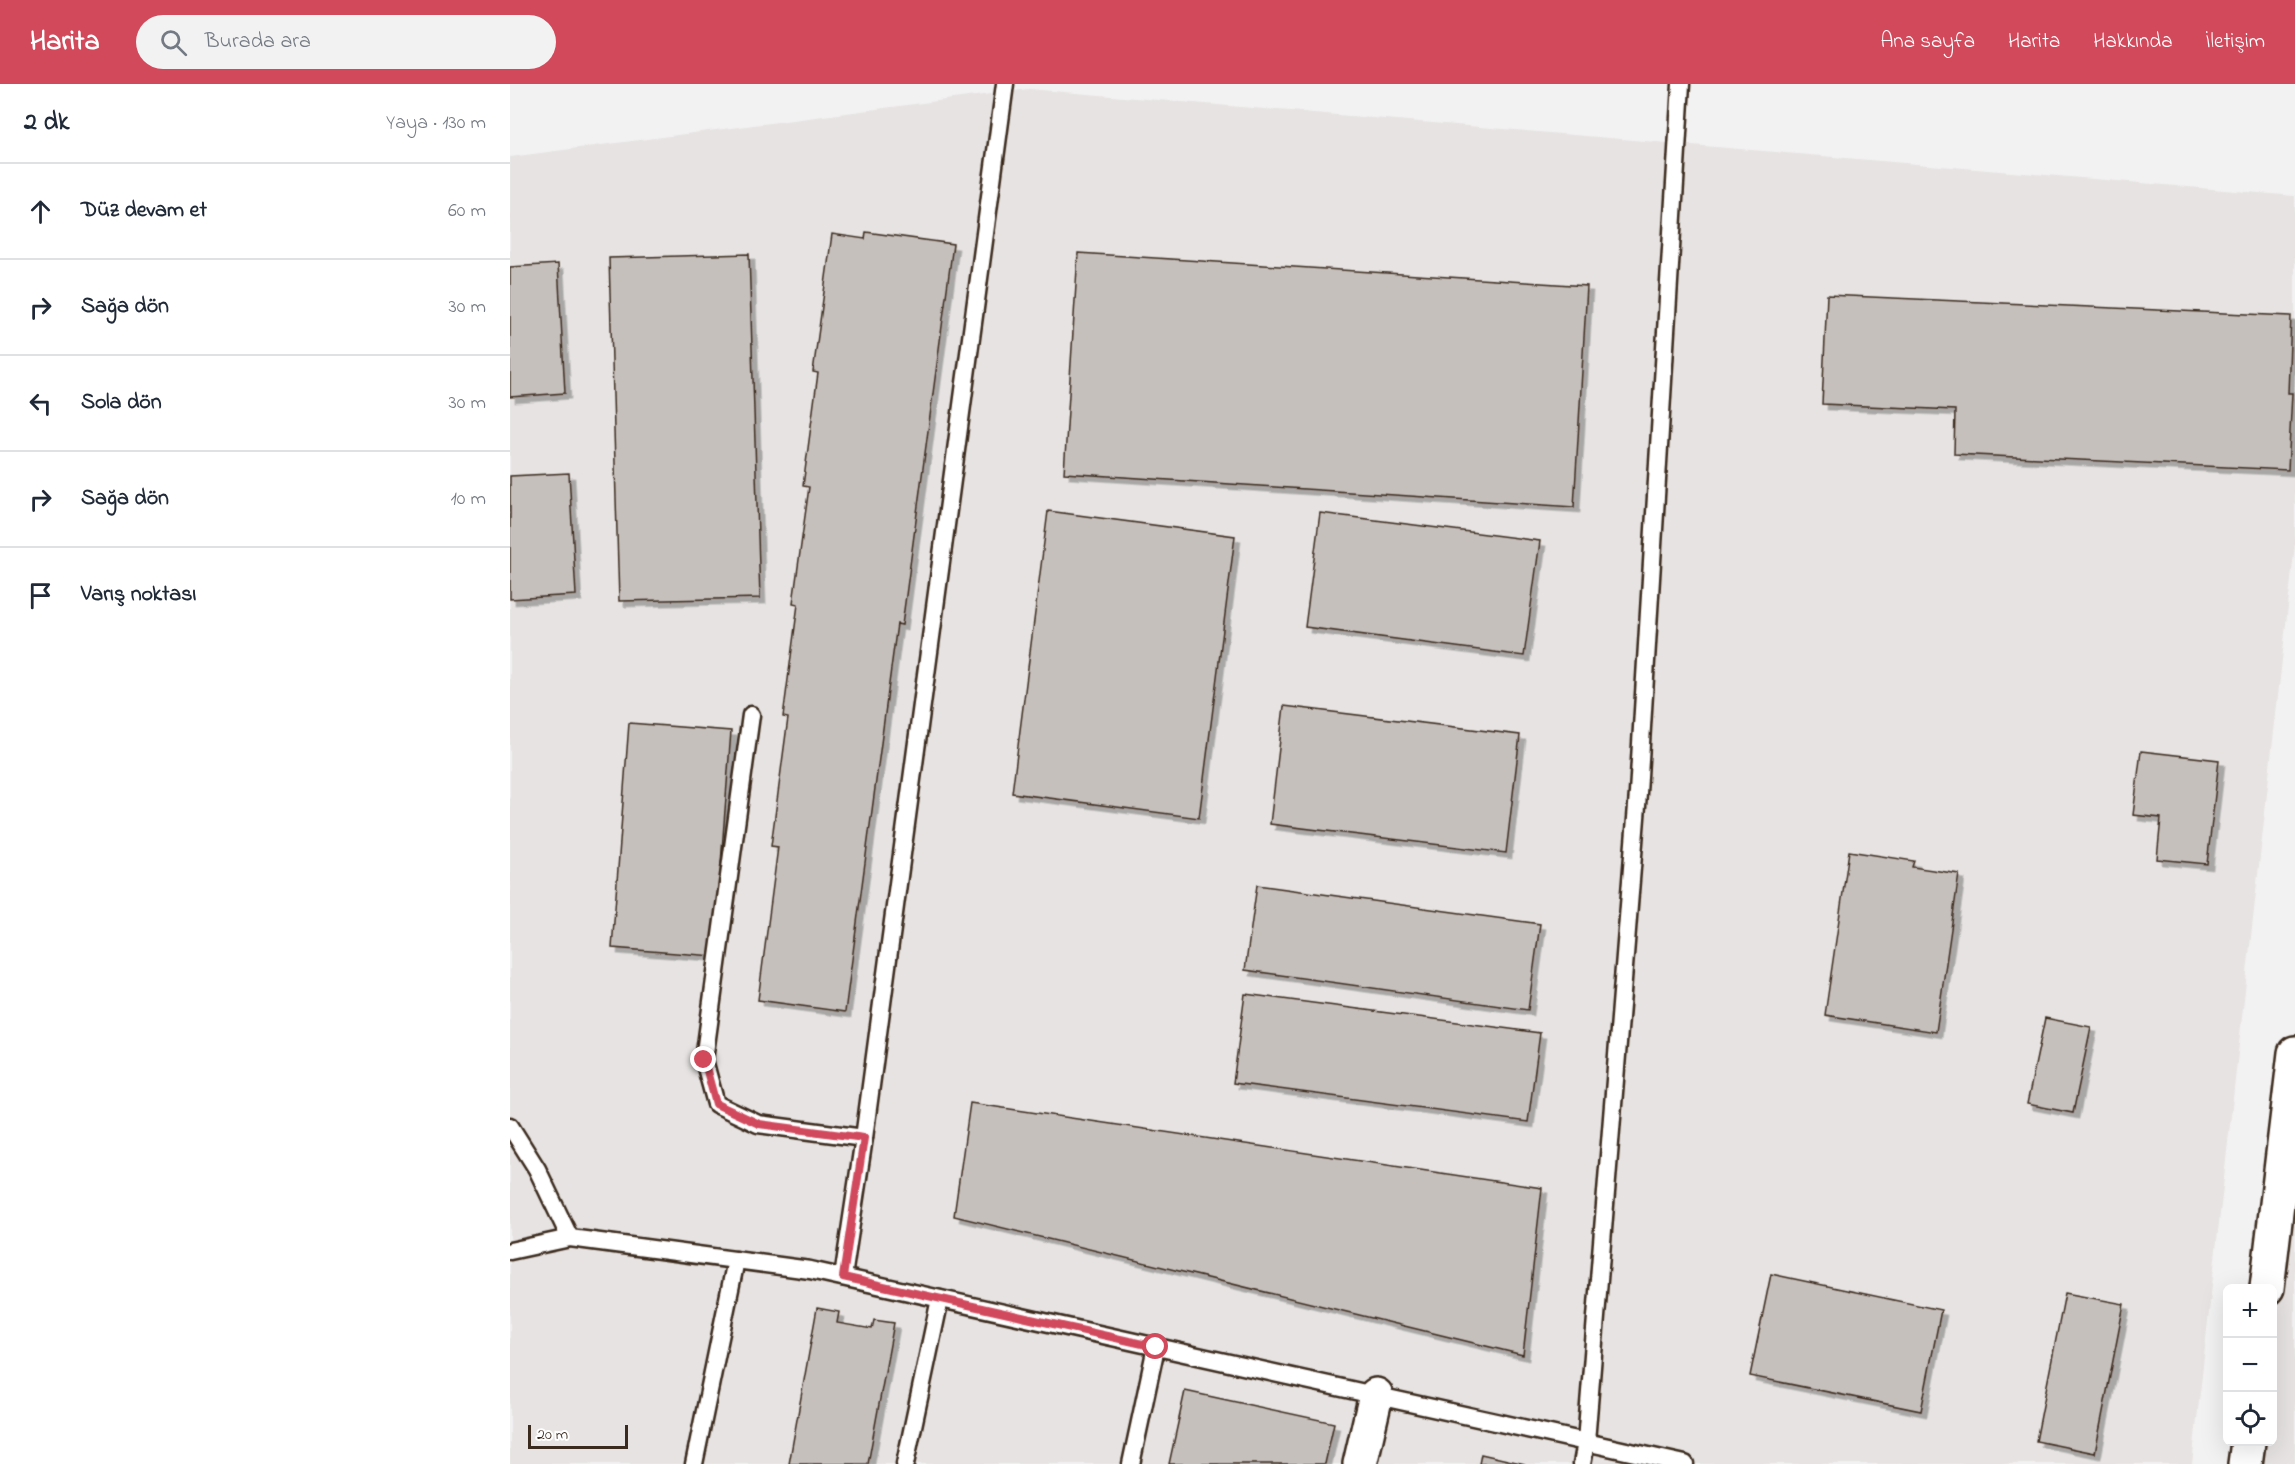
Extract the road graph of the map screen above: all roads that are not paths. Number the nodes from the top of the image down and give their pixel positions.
1 (1005, 84) edge
2 (1681, 84) edge
3 (751, 715) dead end
4 (2295, 1053) edge
5 (2293, 1094) edge
6 (510, 1126) edge
7 (864, 1138) junction
8 (570, 1238) junction
9 (510, 1251) edge
10 (736, 1260) junction
11 (843, 1277) junction
12 (2268, 1284) edge
13 (940, 1299) junction
14 (1156, 1347) junction
15 (1376, 1395) junction
16 (1586, 1442) junction
17 (2247, 1446) edge
18 (694, 1464) edge
19 (905, 1464) edge
20 (1131, 1464) edge
21 (1360, 1464) edge
22 (1582, 1464) edge
23 (1685, 1464) edge
24 (2245, 1464) edge

1 - 7 lane
2 - 16 lane
3 - 7 lane
4 - 5 street
5 - 12 street
6 - 8 lane
7 - 11 lane
8 - 9 lane
8 - 10 lane
10 - 11 lane
10 - 18 lane
11 - 13 lane
13 - 14 lane
13 - 19 lane
14 - 15 lane
14 - 20 lane
15 - 16 lane
15 - 21 street
16 - 22 lane
16 - 23 lane
17 - 24 street

